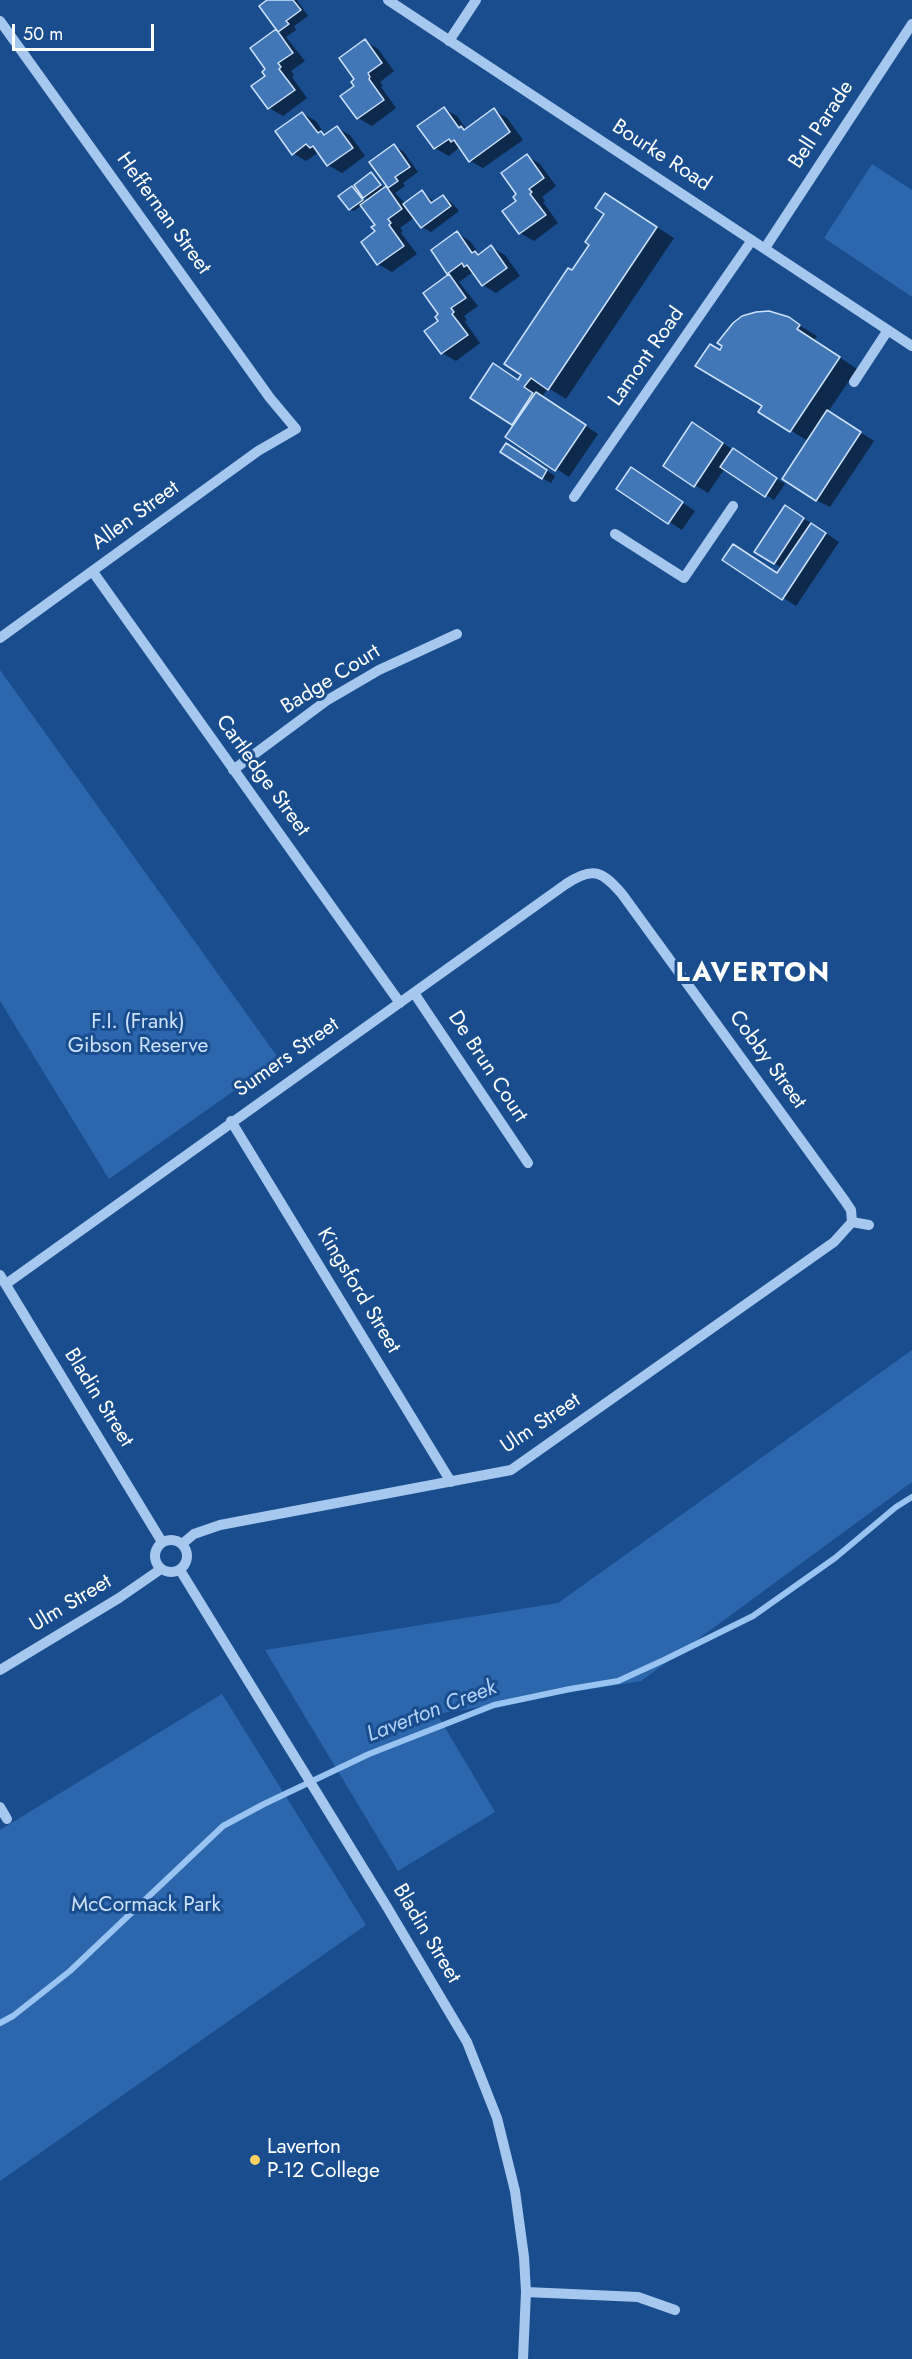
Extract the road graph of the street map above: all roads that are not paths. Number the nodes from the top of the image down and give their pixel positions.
1 (388, 0) edge
2 (476, 0) edge
3 (0, 21) edge
4 (912, 24) edge
5 (449, 41) junction
6 (752, 240) junction
7 (765, 248) junction
8 (888, 330) junction
9 (912, 346) edge
10 (854, 382) dead end
11 (296, 429) joint
12 (574, 498) dead end
13 (733, 506) dead end
14 (615, 534) dead end
15 (93, 572) junction
16 (456, 634) dead end
17 (0, 638) edge
18 (233, 770) junction
19 (594, 873) joint
20 (414, 993) junction
21 (400, 1002) junction
22 (231, 1121) junction
23 (528, 1163) dead end
24 (852, 1222) junction
25 (869, 1225) dead end
26 (3, 1279) edge
27 (451, 1482) junction
28 (162, 1542) junction
29 (182, 1544) junction
30 (161, 1569) junction
31 (180, 1570) junction
32 (0, 1670) edge
33 (0, 1807) edge
34 (7, 1819) dead end
35 (526, 2292) junction
36 (675, 2310) dead end
37 (523, 2359) edge

1 - 5 street, Bourke Road
2 - 5 street
3 - 11 street, Heffernan Street
4 - 7 street, Bell Parade
5 - 6 street, Bourke Road
6 - 7 street, Bourke Road
6 - 12 street, Lamont Road
7 - 8 street, Bourke Road
8 - 9 street, Bourke Road
8 - 10 street
11 - 15 street, Allen Street
13 - 14 street
15 - 17 street, Allen Street
15 - 18 street, Cartledge Street
16 - 18 street, Badge Court
18 - 21 street, Cartledge Street
19 - 20 street, Sumers Street
19 - 24 street, Cobby Street
20 - 21 street, Sumers Street
20 - 23 street, De Brun Court
21 - 22 street, Sumers Street
22 - 26 street, Sumers Street
22 - 27 street, Kingsford Street
24 - 25 street
24 - 27 street, Ulm Street
26 - 28 street, Bladin Street
27 - 29 street, Ulm Street
28 - 29 street
28 - 30 street
29 - 31 street
30 - 31 street
30 - 32 street, Ulm Street
31 - 35 street, Bladin Street
33 - 34 street
35 - 36 street
35 - 37 street, Bladin Street

